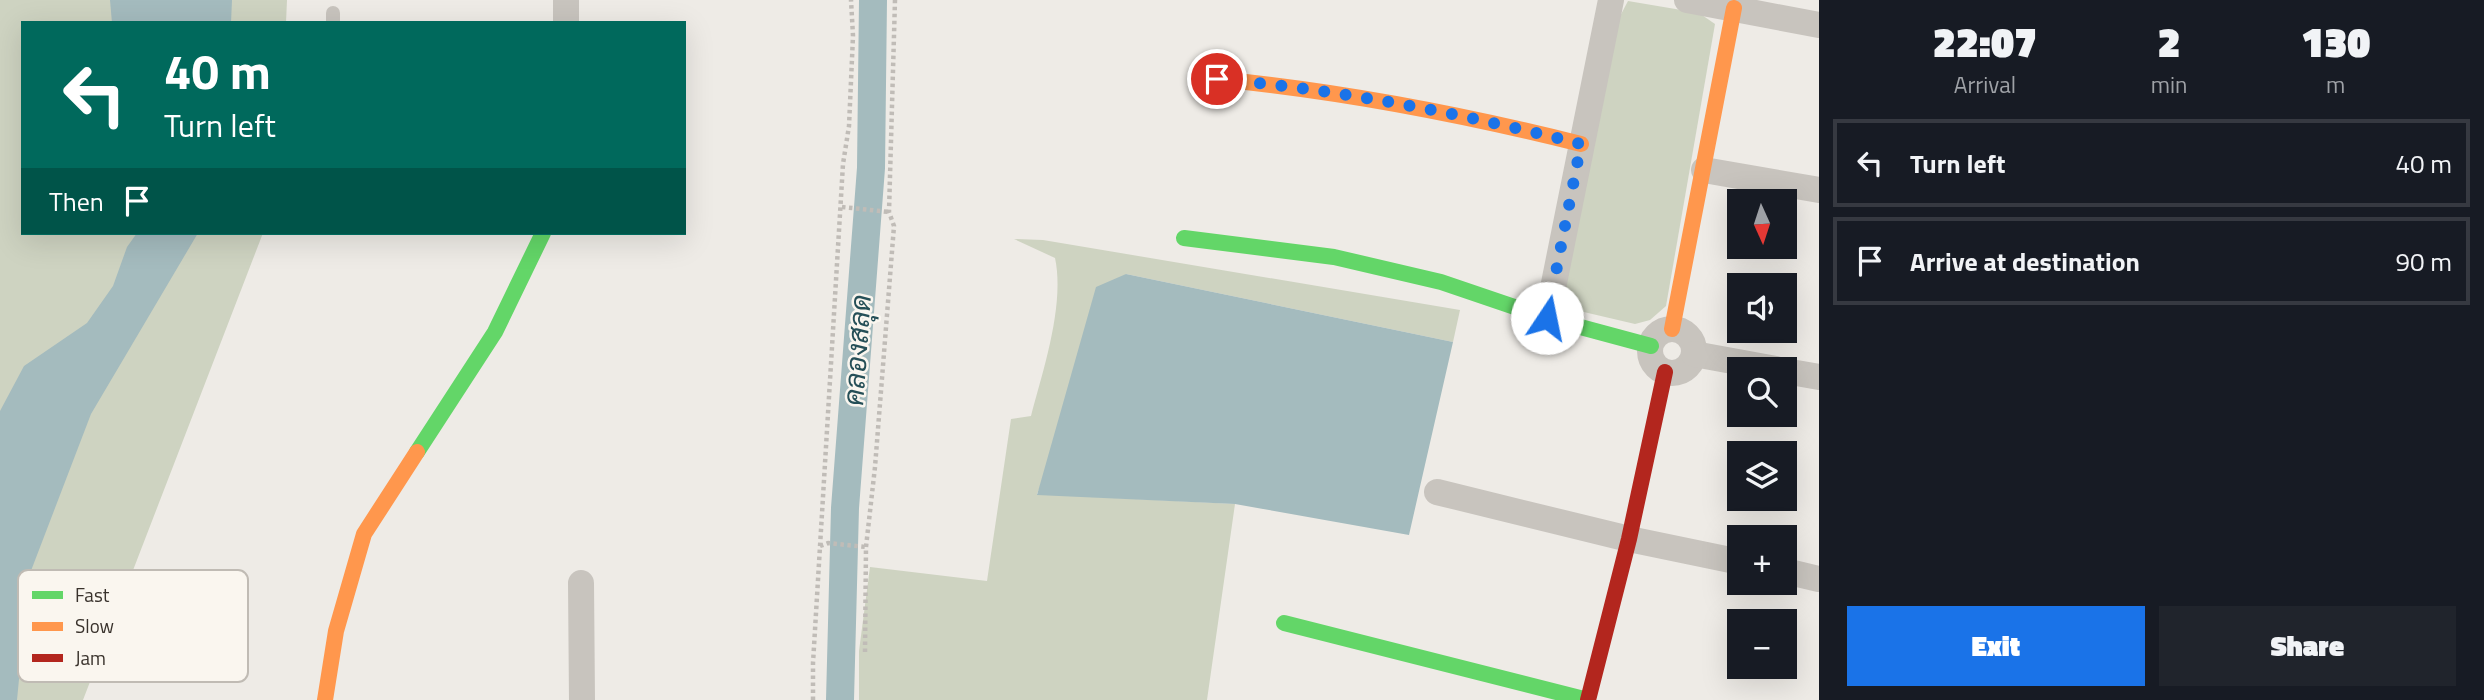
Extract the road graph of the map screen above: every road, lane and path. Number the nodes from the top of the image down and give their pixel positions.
1 (566, 0) edge
2 (851, 0) edge
3 (895, 0) edge
4 (1611, 0) edge
5 (1687, 0) edge
6 (1734, 8) junction
7 (566, 21) edge
8 (1819, 25) edge
9 (1217, 79) dead end
10 (1581, 144) junction
11 (1704, 170) junction
12 (1819, 190) edge
13 (842, 206) junction
14 (886, 211) junction
15 (542, 235) edge
16 (1184, 237) dead end
17 (1547, 318) junction
18 (1661, 337) junction
19 (1694, 354) junction
20 (1727, 360) edge
21 (1665, 372) junction
22 (1797, 373) edge
23 (1819, 377) edge
24 (1437, 492) dead end
25 (1629, 538) junction
26 (820, 546) junction
27 (864, 546) junction
28 (1727, 559) edge
29 (1797, 574) edge
30 (1819, 579) edge
31 (581, 583) dead end
32 (1284, 623) dead end
33 (865, 652) dead end
34 (325, 700) edge
35 (582, 700) edge
36 (813, 700) edge
37 (1588, 700) edge

1 - 7 street
2 - 13 path
3 - 14 path
4 - 10 street
5 - 6 street
6 - 8 street
6 - 11 street
9 - 10 street
10 - 17 street
11 - 12 street
11 - 18 street
13 - 14 path
13 - 26 path
14 - 27 path
15 - 34 street
16 - 17 street
17 - 18 street
18 - 19 street
18 - 21 street
19 - 20 street
19 - 21 street
21 - 25 street
22 - 23 street
24 - 25 street
25 - 28 street
25 - 37 street
26 - 27 path
26 - 36 path
27 - 33 path
29 - 30 street
31 - 35 street
32 - 37 street

